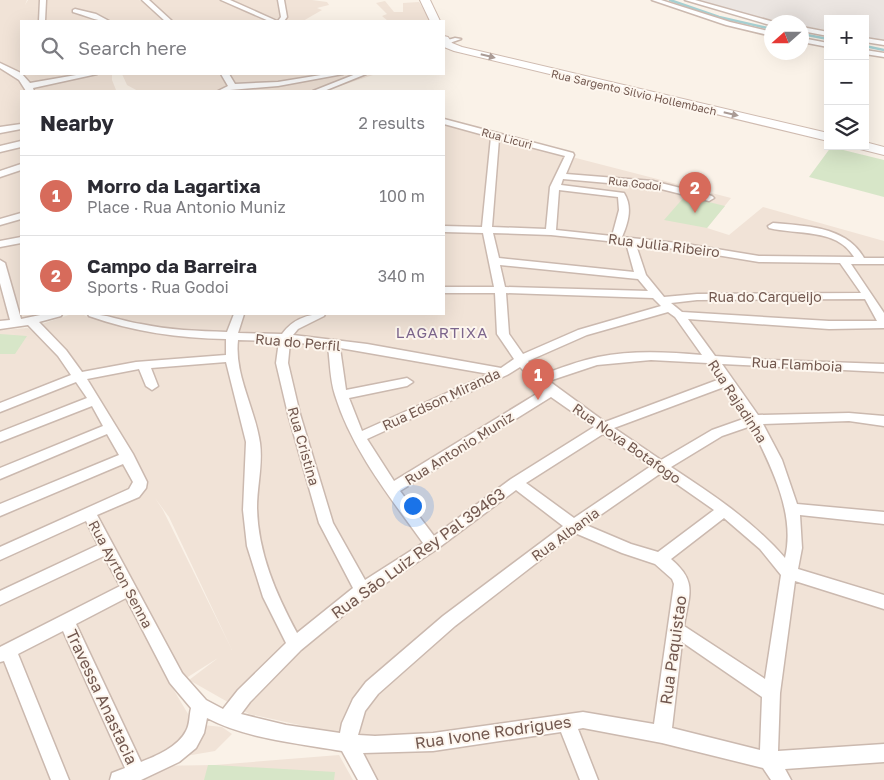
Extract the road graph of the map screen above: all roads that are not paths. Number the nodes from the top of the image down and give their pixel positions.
1 (42, 0) edge
2 (145, 0) edge
3 (224, 0) edge
4 (281, 0) edge
5 (425, 0) edge
6 (655, 0) edge
7 (688, 0) edge
8 (75, 11) dead end
9 (42, 20) edge
10 (104, 20) edge
11 (168, 20) edge
12 (272, 20) edge
13 (282, 20) edge
14 (435, 20) edge
15 (764, 22) edge
16 (809, 30) edge
17 (764, 32) edge
18 (824, 33) edge
19 (445, 40) edge
20 (445, 41) edge
21 (809, 41) edge
22 (869, 41) edge
23 (884, 43) edge
24 (824, 44) edge
25 (869, 53) edge
26 (884, 55) edge
27 (0, 65) edge
28 (88, 75) edge
29 (226, 75) edge
30 (333, 75) edge
31 (359, 75) edge
32 (232, 87) junction
33 (30, 88) edge
34 (224, 90) edge
35 (320, 90) edge
36 (700, 95) junction
37 (691, 105) junction
38 (445, 122) edge
39 (824, 124) edge
40 (20, 127) edge
41 (0, 130) edge
42 (495, 135) junction
43 (869, 135) edge
44 (824, 136) edge
45 (884, 138) edge
46 (20, 144) edge
47 (869, 147) edge
48 (0, 149) edge
49 (884, 150) edge
50 (20, 167) edge
51 (0, 174) edge
52 (560, 176) junction
53 (555, 187) junction
54 (709, 198) dead end
55 (20, 216) edge
56 (0, 222) edge
57 (773, 226) dead end
58 (445, 229) edge
59 (487, 229) junction
60 (551, 232) junction
61 (20, 240) edge
62 (623, 240) junction
63 (0, 244) edge
64 (844, 260) junction
65 (493, 261) junction
66 (861, 261) junction
67 (884, 261) edge
68 (0, 263) edge
69 (641, 276) junction
70 (500, 289) junction
71 (445, 290) edge
72 (870, 296) junction
73 (666, 305) junction
74 (53, 315) edge
75 (96, 315) edge
76 (238, 315) edge
77 (318, 315) edge
78 (31, 321) junction
79 (16, 323) junction
80 (884, 323) edge
81 (0, 325) edge
82 (231, 337) junction
83 (285, 338) junction
84 (334, 344) junction
85 (232, 358) junction
86 (710, 358) junction
87 (521, 359) junction
88 (144, 365) junction
89 (884, 368) edge
90 (503, 372) junction
91 (80, 377) junction
92 (540, 380) junction
93 (727, 381) junction
94 (407, 382) dead end
95 (152, 386) dead end
96 (551, 390) junction
97 (342, 396) junction
98 (95, 400) junction
99 (0, 408) edge
100 (754, 420) junction
101 (884, 421) edge
102 (604, 427) junction
103 (110, 428) junction
104 (360, 437) junction
105 (0, 438) edge
106 (128, 457) junction
107 (660, 467) junction
108 (0, 474) edge
109 (516, 483) junction
110 (392, 489) junction
111 (792, 508) junction
112 (0, 510) edge
113 (724, 510) junction
114 (89, 513) junction
115 (884, 518) edge
116 (574, 526) junction
117 (432, 545) junction
118 (108, 547) junction
119 (0, 554) edge
120 (660, 559) junction
121 (789, 573) junction
122 (130, 588) junction
123 (362, 590) junction
124 (0, 598) edge
125 (884, 602) edge
126 (67, 622) junction
127 (676, 629) junction
128 (295, 645) junction
129 (4, 653) edge
130 (176, 678) joint
131 (771, 693) junction
132 (200, 706) junction
133 (226, 719) junction
134 (566, 720) junction
135 (662, 734) junction
136 (347, 743) junction
137 (884, 753) edge
138 (769, 761) junction
139 (136, 772) junction
140 (60, 780) edge
141 (119, 780) edge
142 (368, 780) edge
143 (589, 780) edge
144 (782, 780) edge

1 - 9 street
2 - 11 street
3 - 12 street
4 - 13 street
5 - 14 main road
6 - 17 street
7 - 15 street
8 - 10 street
16 - 18 street
19 - 36 main road, Rua Sargento Silvio Hollembach
20 -> 37 main road, Rua Sargento Silvio Hollembach
21 - 24 street
22 - 23 street
25 - 26 street
27 - 33 street
28 - 33 street
29 - 32 street
30 - 32 street
31 - 35 street
32 - 34 street
36 - 37 main road
36 - 39 main road, Rua Sargento Silvio Hollembach
37 -> 44 main road, Rua Sargento Silvio Hollembach
38 - 42 street, Rua Licuri
40 - 41 street
42 - 52 street, Rua Licuri
42 - 59 street, Rua Nova Botafogo
43 - 45 main road
46 - 48 street
47 - 49 main road
50 - 51 street
52 - 53 street
52 - 54 street, Rua Godoi
53 - 60 street
53 - 62 street
55 - 56 street
57 - 66 street
58 - 59 street, Rua Julia Ribeiro
59 - 60 street, Rua Julia Ribeiro
59 - 65 street, Rua Nova Botafogo
60 - 62 street, Rua Julia Ribeiro
61 - 63 street
62 - 64 street, Rua Julia Ribeiro
62 - 69 street, Rua Rajadinha
64 - 66 street, Rua Julia Ribeiro
64 - 72 street
65 - 69 street
65 - 70 street, Rua Nova Botafogo
66 - 67 street, Rua Julia Ribeiro
68 - 79 street
69 - 73 street, Rua Rajadinha
70 - 71 street
70 - 73 street
70 - 87 street, Rua Nova Botafogo
72 - 73 street, Rua do Carqueijo
72 - 80 street
73 - 80 street
73 - 86 street, Rua Rajadinha
73 - 87 street, Rua do Carqueijo
74 - 78 street
75 - 82 street, Rua do Perfil
76 - 82 street
77 - 83 street
78 - 79 street
78 - 91 street, Rua Ayrton Senna
79 - 81 street
82 - 83 street, Rua do Perfil
82 - 85 street
83 - 84 street, Rua do Perfil
83 - 123 street, Rua Cristina
84 - 90 street, Rua do Perfil
84 - 97 street
85 - 88 street
85 - 128 street
86 - 89 street, Rua Flamboia
86 - 92 street, Rua Flamboia
86 - 93 street, Rua Rajadinha
87 - 90 street, Rua Edson Miranda
87 - 92 street, Rua Nova Botafogo
88 - 91 street
88 - 95 street
90 - 104 street, Rua Edson Miranda
91 - 98 street, Rua Ayrton Senna
91 - 99 street
92 - 96 street, Rua Nova Botafogo
93 - 100 street, Rua Rajadinha
93 - 102 street, Rua Sāo Luiz Rey Pal 39463
94 - 97 street
96 - 102 street, Rua Nova Botafogo
96 - 110 street, Rua Antonio Muniz
97 - 104 street
98 - 103 street, Rua Ayrton Senna
98 - 105 street
100 - 101 street, Rua Albania
100 - 107 street, Rua Albania
100 - 111 street, Rua Rajadinha
102 - 107 street, Rua Nova Botafogo
102 - 109 street, Rua Sāo Luiz Rey Pal 39463
103 - 106 street, Rua Ayrton Senna
103 - 108 street
104 - 110 street
106 - 112 street
106 - 114 street, Rua Ayrton Senna
107 - 113 street, Rua Nova Botafogo
107 - 116 street, Rua Albania
109 - 116 street, Rua Paquistao
109 - 117 street, Rua Sāo Luiz Rey Pal 39463
110 - 117 street
111 - 115 street
111 - 121 street, Rua Rajadinha
113 - 120 street
113 - 121 street, Rua Nova Botafogo
114 - 118 street, Rua Ayrton Senna
114 - 119 street
116 - 120 street, Rua Paquistao
116 - 136 street, Rua Albania
117 - 123 street, Rua Sāo Luiz Rey Pal 39463
118 - 122 street, Rua Ayrton Senna
118 - 124 street
120 - 127 street, Rua Paquistao
121 - 125 street
121 - 131 street, Rua Rajadinha
122 - 126 street
122 - 130 street, Rua Ayrton Senna
123 - 128 street, Rua Sāo Luiz Rey Pal 39463
126 - 129 street
126 - 139 street, Travessa Anastacia
127 - 131 street
127 - 135 street, Rua Paquistao
128 - 133 street, Rua Sāo Luiz Rey Pal 39463
129 - 140 street
130 - 132 street, Rua Ivone Rodrigues
131 - 138 street, Rua Rajadinha
132 - 133 street, Rua Ivone Rodrigues
132 - 139 street
133 - 136 street, Rua Ivone Rodrigues
134 - 135 street, Rua Ivone Rodrigues
134 - 136 street, Rua Ivone Rodrigues
134 - 143 street
135 - 138 street, Rua Ivone Rodrigues
136 - 142 street
137 - 138 street, Rua Ivone Rodrigues
138 - 144 street
139 - 141 street

